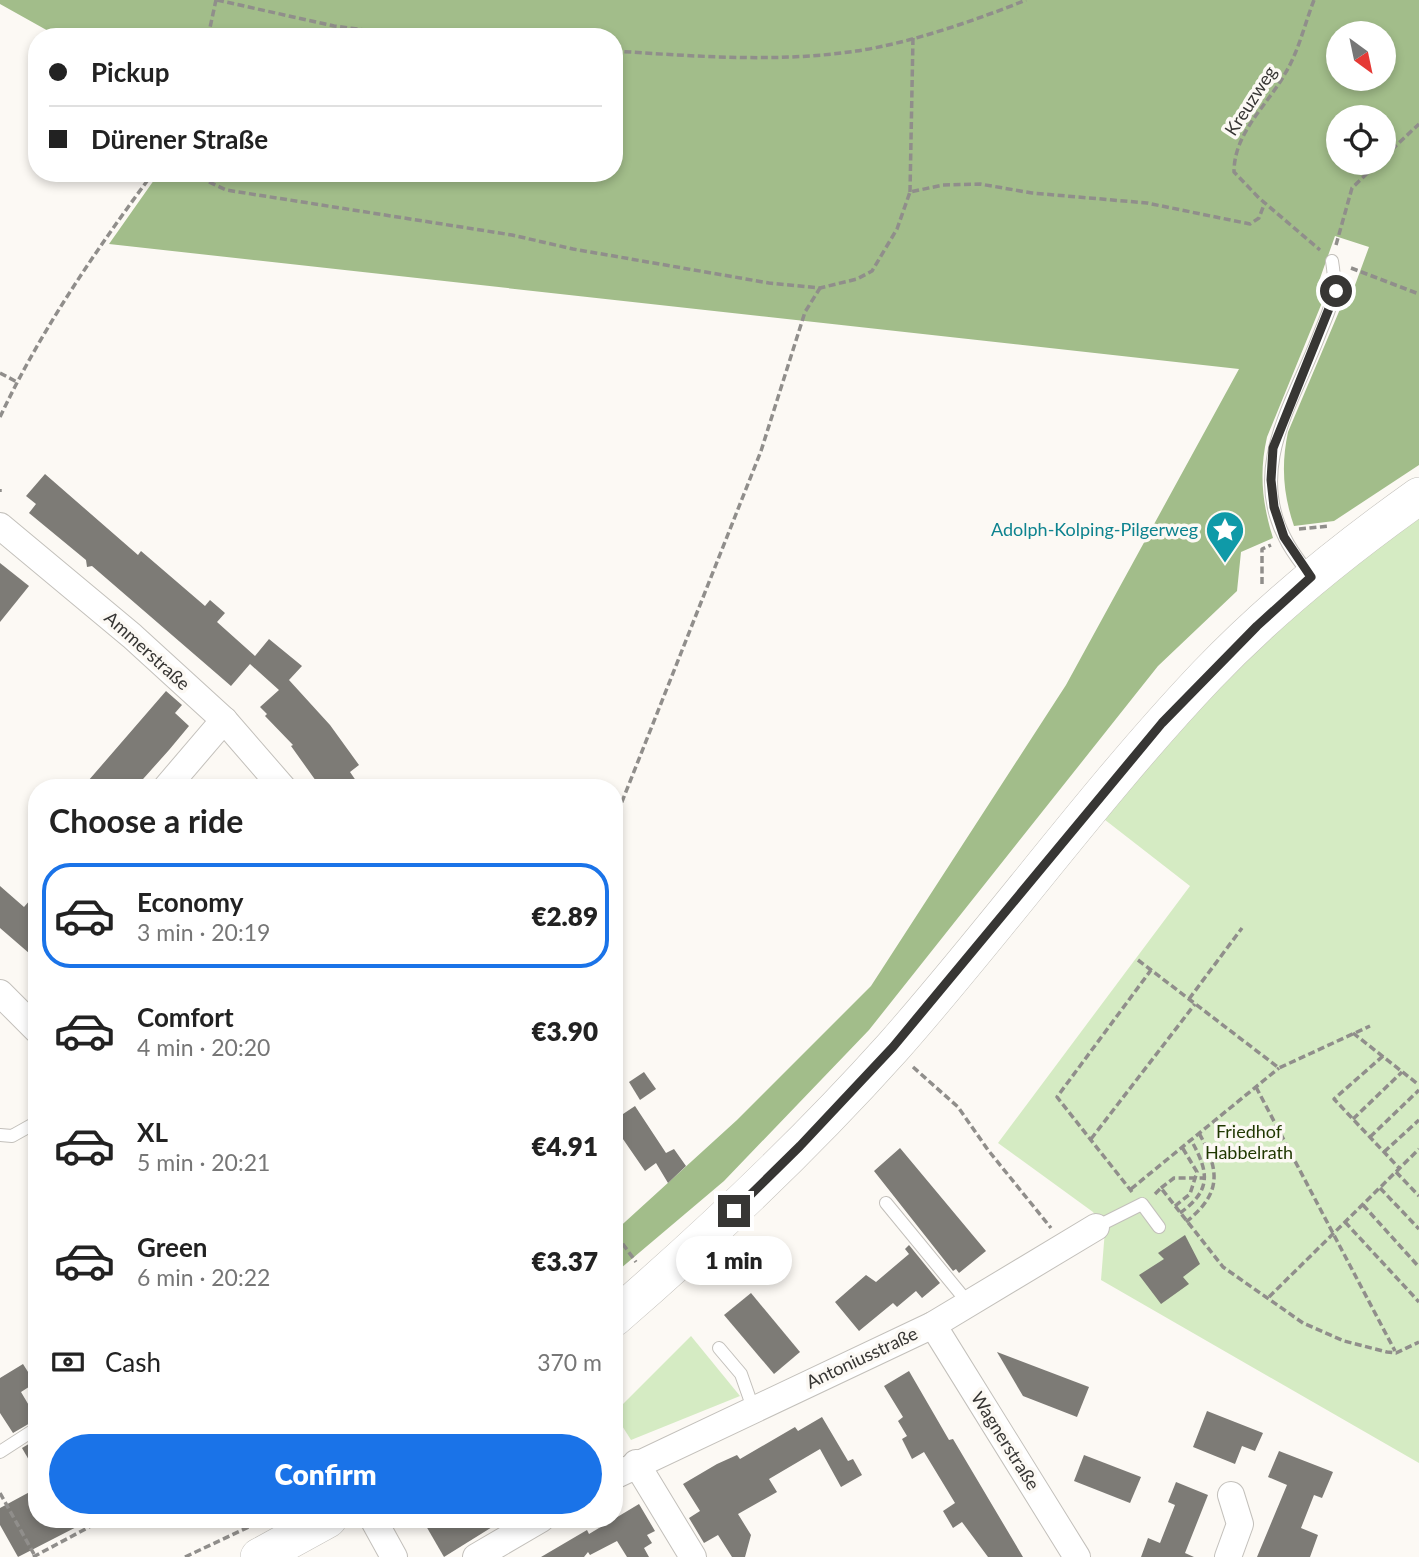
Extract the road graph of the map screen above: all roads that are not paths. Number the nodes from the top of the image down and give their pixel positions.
1 (1332, 261) road end
2 (1419, 496) edge
3 (0, 526) edge
4 (1311, 577) junction
5 (224, 720) junction
6 (174, 779) edge
7 (275, 779) edge
8 (2, 1000) edge
9 (28, 1022) edge
10 (28, 1127) edge
11 (0, 1135) edge
12 (886, 1203) dead end
13 (1096, 1227) joint
14 (1159, 1227) dead end
15 (969, 1304) junction
16 (623, 1310) edge
17 (933, 1325) junction
18 (719, 1348) dead end
19 (753, 1408) junction
20 (28, 1434) edge
21 (0, 1452) edge
22 (625, 1470) edge
23 (1231, 1495) dead end
24 (312, 1528) edge
25 (378, 1528) edge
26 (526, 1528) edge
27 (259, 1557) edge
28 (394, 1557) edge
29 (476, 1557) edge
30 (693, 1557) edge
31 (1077, 1557) edge
32 (1228, 1557) edge

1 - 4 lane
2 - 4 main road
3 - 5 street, Ammerstraße
4 - 16 main road
5 - 6 street
5 - 7 street, Ammerstraße
8 - 9 street
10 - 11 lane
12 - 15 lane
13 - 14 lane
13 - 15 street, Antoniusstraße
15 - 17 street, Antoniusstraße
17 - 19 street, Antoniusstraße
17 - 31 street, Wagnerstraße
18 - 19 lane
19 - 22 street, Antoniusstraße
20 - 21 lane
22 - 30 street
23 - 32 street
24 - 27 main road
25 - 28 street
26 - 29 street

